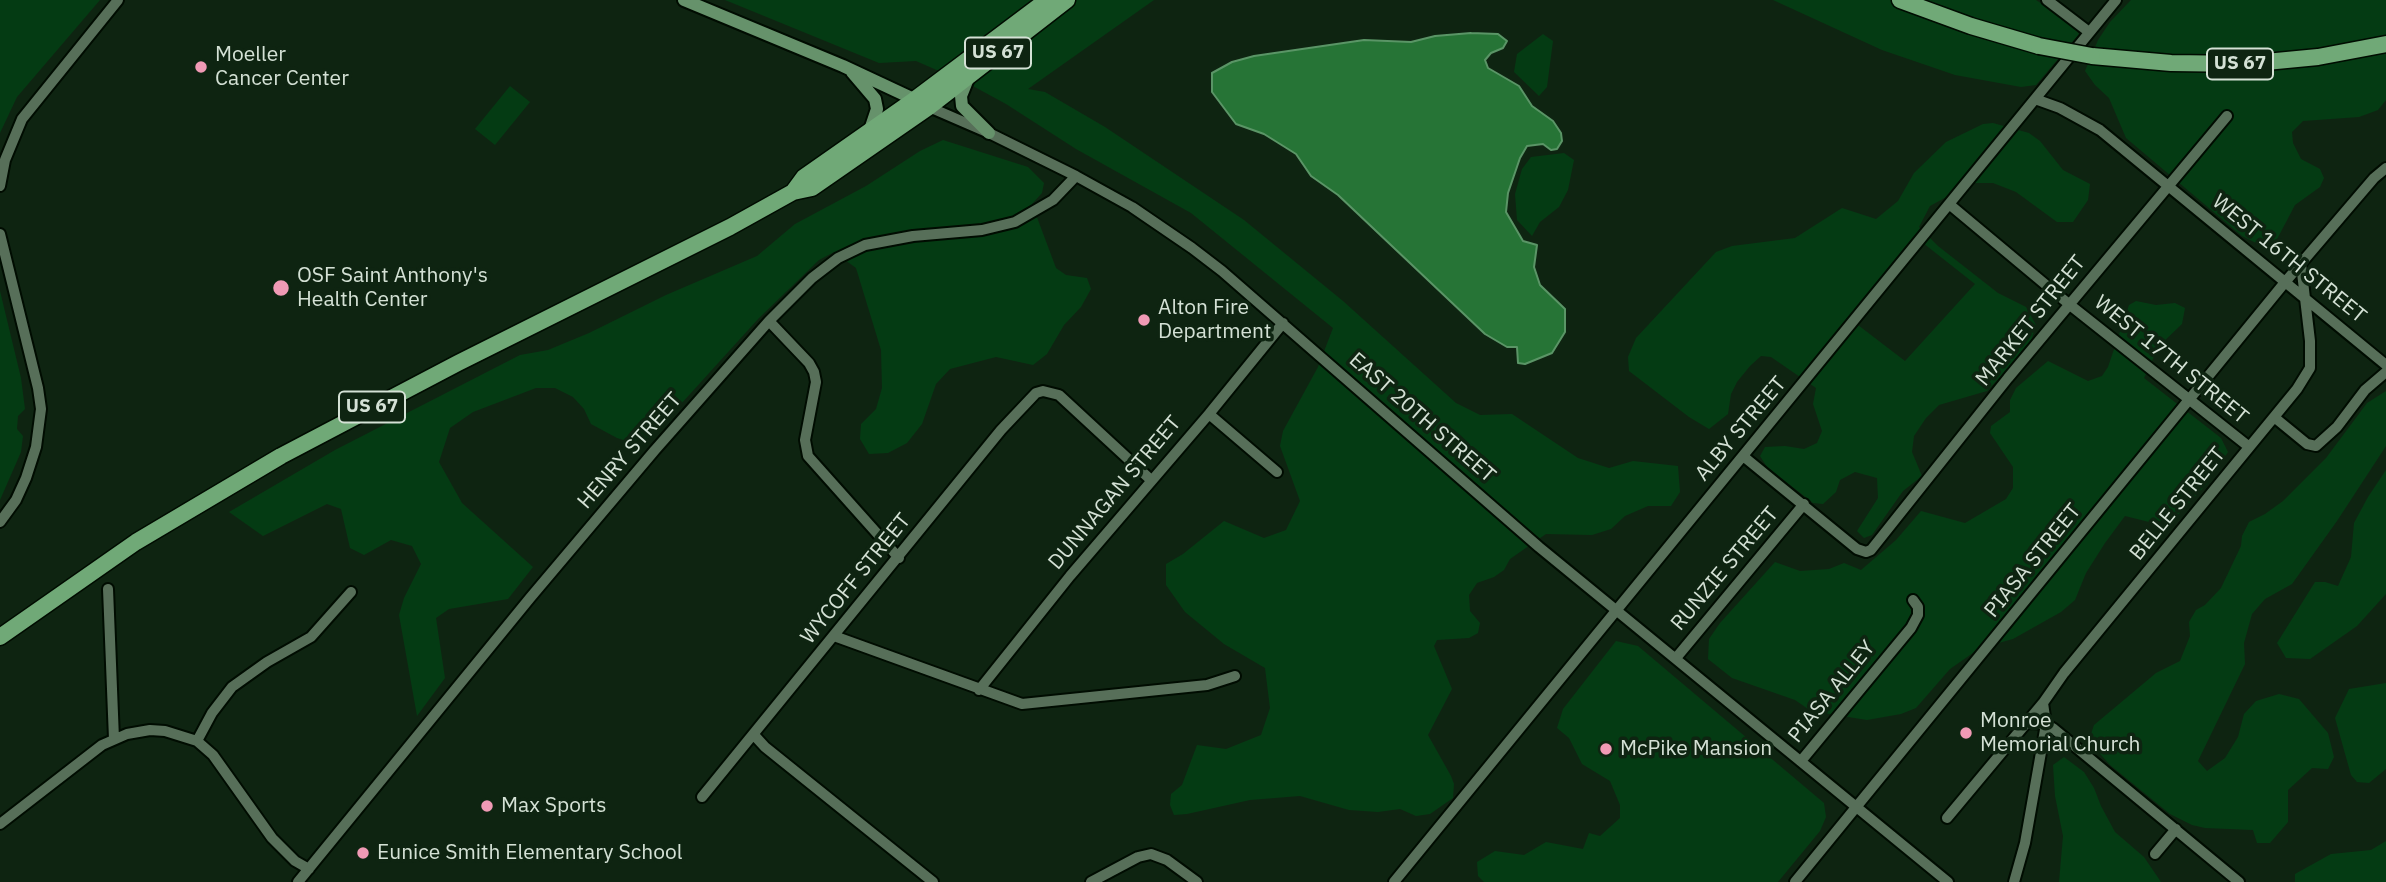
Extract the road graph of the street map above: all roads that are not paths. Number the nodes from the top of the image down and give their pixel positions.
1 (118, 0) edge
2 (684, 0) edge
3 (1047, 0) edge
4 (1067, 0) edge
5 (1900, 0) edge
6 (2047, 0) edge
7 (2116, 0) edge
8 (2089, 32) junction
9 (2386, 44) edge
10 (850, 69) junction
11 (970, 75) junction
12 (2035, 99) junction
13 (914, 100) junction
14 (929, 107) junction
15 (2227, 116) dead end
16 (870, 130) junction
17 (989, 133) junction
18 (2386, 168) edge
19 (1076, 176) junction
20 (2168, 185) junction
21 (0, 186) edge
22 (793, 192) junction
23 (1949, 204) junction
24 (0, 234) edge
25 (2301, 264) junction
26 (2286, 281) junction
27 (2305, 296) junction
28 (2070, 304) junction
29 (769, 321) junction
30 (1283, 323) junction
31 (2386, 365) edge
32 (2386, 372) edge
33 (2189, 399) junction
34 (1209, 414) junction
35 (2274, 417) junction
36 (2248, 446) junction
37 (1743, 456) junction
38 (1277, 472) dead end
39 (1151, 480) junction
40 (1804, 505) junction
41 (0, 522) edge
42 (899, 558) junction
43 (108, 589) dead end
44 (351, 593) dead end
45 (1913, 600) dead end
46 (1616, 611) junction
47 (834, 636) junction
48 (0, 637) edge
49 (1676, 659) junction
50 (1236, 676) dead end
51 (979, 690) junction
52 (2043, 703) junction
53 (2027, 723) junction
54 (2046, 724) junction
55 (754, 735) junction
56 (114, 739) junction
57 (197, 741) junction
58 (1801, 761) junction
59 (702, 797) dead end
60 (1857, 807) junction
61 (1947, 818) dead end
62 (0, 824) edge
63 (2176, 829) junction
64 (2155, 854) dead end
65 (309, 869) junction
66 (298, 882) edge
67 (933, 882) edge
68 (1091, 882) edge
69 (1197, 882) edge
70 (1394, 882) edge
71 (1795, 882) edge
72 (1948, 882) edge
73 (2014, 882) edge
74 (2239, 882) edge

1 - 21 street
2 - 10 main road
3 - 13 highway, US 67
4 - 11 highway, US 67
5 - 9 highway, US 67, bridge
6 - 8 street
7 - 8 street, ALBY STREET
8 - 12 street, ALBY STREET
10 - 13 main road
10 - 16 main road
11 - 14 highway, US 67
11 - 17 main road
12 - 20 street, WEST 16TH STREET
12 - 23 street, ALBY STREET
13 - 14 main road
13 - 16 highway, US 67
14 - 17 street, EAST 20TH STREET
14 - 22 highway, US 67
15 - 20 street, MARKET STREET
16 - 22 highway, US 67
17 - 19 street, EAST 20TH STREET
18 - 25 street
19 - 29 street, HENRY STREET
19 - 30 street, EAST 20TH STREET
20 - 26 street, WEST 16TH STREET
20 - 28 street, MARKET STREET
22 - 48 highway, US 67
23 - 28 street, WEST 17TH STREET
23 - 37 street, ALBY STREET
24 - 41 street
25 - 26 street, PIASA STREET
25 - 27 street, BELLE STREET
26 - 27 street, WEST 16TH STREET
26 - 33 street, PIASA STREET
27 - 31 street, WEST 16TH STREET
27 - 35 street, BELLE STREET
28 - 33 street, WEST 17TH STREET
28 - 40 street, MARKET STREET
29 - 42 street
29 - 65 street, HENRY STREET
30 - 34 street, DUNNAGAN STREET
30 - 46 street, EAST 20TH STREET
32 - 35 street
33 - 36 street, WEST 17TH STREET
33 - 60 street, PIASA STREET
34 - 38 street
34 - 39 street, DUNNAGAN STREET
35 - 36 street, BELLE STREET
36 - 52 street, BELLE STREET
37 - 40 street
37 - 46 street, ALBY STREET
39 - 42 street, WYCOFF STREET
39 - 51 street, DUNNAGAN STREET
40 - 49 street, RUNZIE STREET
42 - 47 street, WYCOFF STREET
43 - 56 street
44 - 57 street
45 - 58 street, PIASA ALLEY
46 - 49 street, EAST 20TH STREET
46 - 70 street, ALBY STREET
47 - 51 street
47 - 55 street, WYCOFF STREET
49 - 58 street, EAST 20TH STREET
50 - 51 street
52 - 53 street, BELLE STREET
52 - 54 street
53 - 54 street
53 - 61 street, BELLE STREET
54 - 63 street
54 - 73 street
55 - 59 street, WYCOFF STREET
55 - 67 street
56 - 57 street
56 - 62 street
57 - 65 street
58 - 60 street, EAST 20TH STREET
60 - 71 street, PIASA STREET
60 - 72 street, EAST 20TH STREET
63 - 64 street
63 - 74 street
65 - 66 street, HENRY STREET
68 - 69 street

